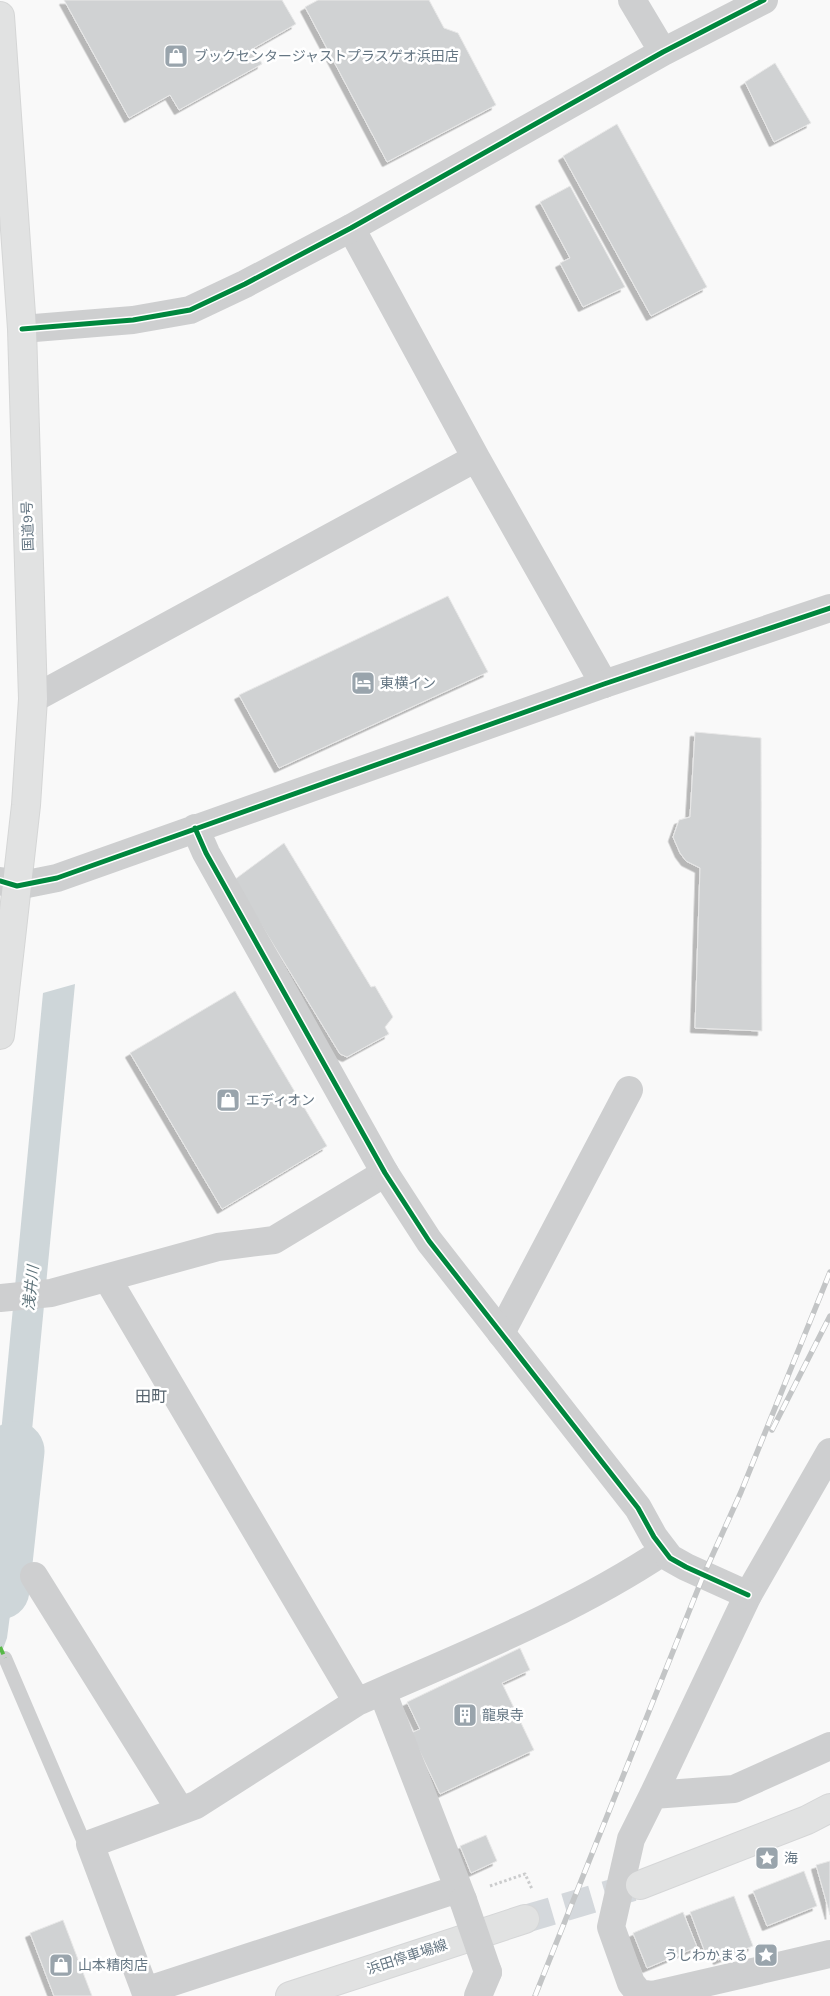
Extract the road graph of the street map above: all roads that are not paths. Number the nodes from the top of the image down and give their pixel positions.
1 (632, 0) edge
2 (764, 0) edge
3 (0, 16) edge
4 (663, 52) junction
5 (351, 228) junction
6 (22, 329) junction
7 (476, 458) junction
8 (830, 608) edge
9 (604, 684) junction
10 (33, 699) junction
11 (195, 828) junction
12 (8, 884) edge
13 (0, 1035) edge
14 (629, 1090) dead end
15 (385, 1173) junction
16 (107, 1278) junction
17 (4, 1297) edge
18 (500, 1333) junction
19 (830, 1452) edge
20 (664, 1551) junction
21 (34, 1576) dead end
22 (748, 1595) junction
23 (6, 1658) dead end
24 (382, 1691) junction
25 (357, 1702) junction
26 (830, 1746) edge
27 (653, 1795) junction
28 (830, 1808) edge
29 (180, 1810) junction
30 (90, 1844) junction
31 (640, 1885) tunnel mouth
32 (461, 1894) junction
33 (525, 1919) tunnel mouth
34 (830, 1954) edge
35 (483, 1984) edge
36 (146, 1994) edge
37 (290, 1996) edge

1 - 4 street
2 - 4 street
3 - 6 main road, 国道9号
4 - 5 street
5 - 6 street
5 - 7 street
6 - 10 main road, 国道9号
7 - 9 street
7 - 10 street
8 - 9 street
9 - 11 street
10 - 12 main road, 国道9号
11 - 12 street
11 - 15 street
12 - 13 main road, 国道9号
14 - 18 street
15 - 16 street
15 - 18 street
16 - 17 street
16 - 25 street
18 - 20 street
19 - 22 street
20 - 22 street
20 - 24 street
21 - 29 street
22 - 27 street
23 - 30 lane
24 - 25 street
24 - 32 street
25 - 29 street
26 - 27 street
27 - 34 street
28 - 31 main road
29 - 30 street
30 - 36 street
32 - 35 street, bridge
32 - 36 street
33 - 37 main road, 浜田停車場線

